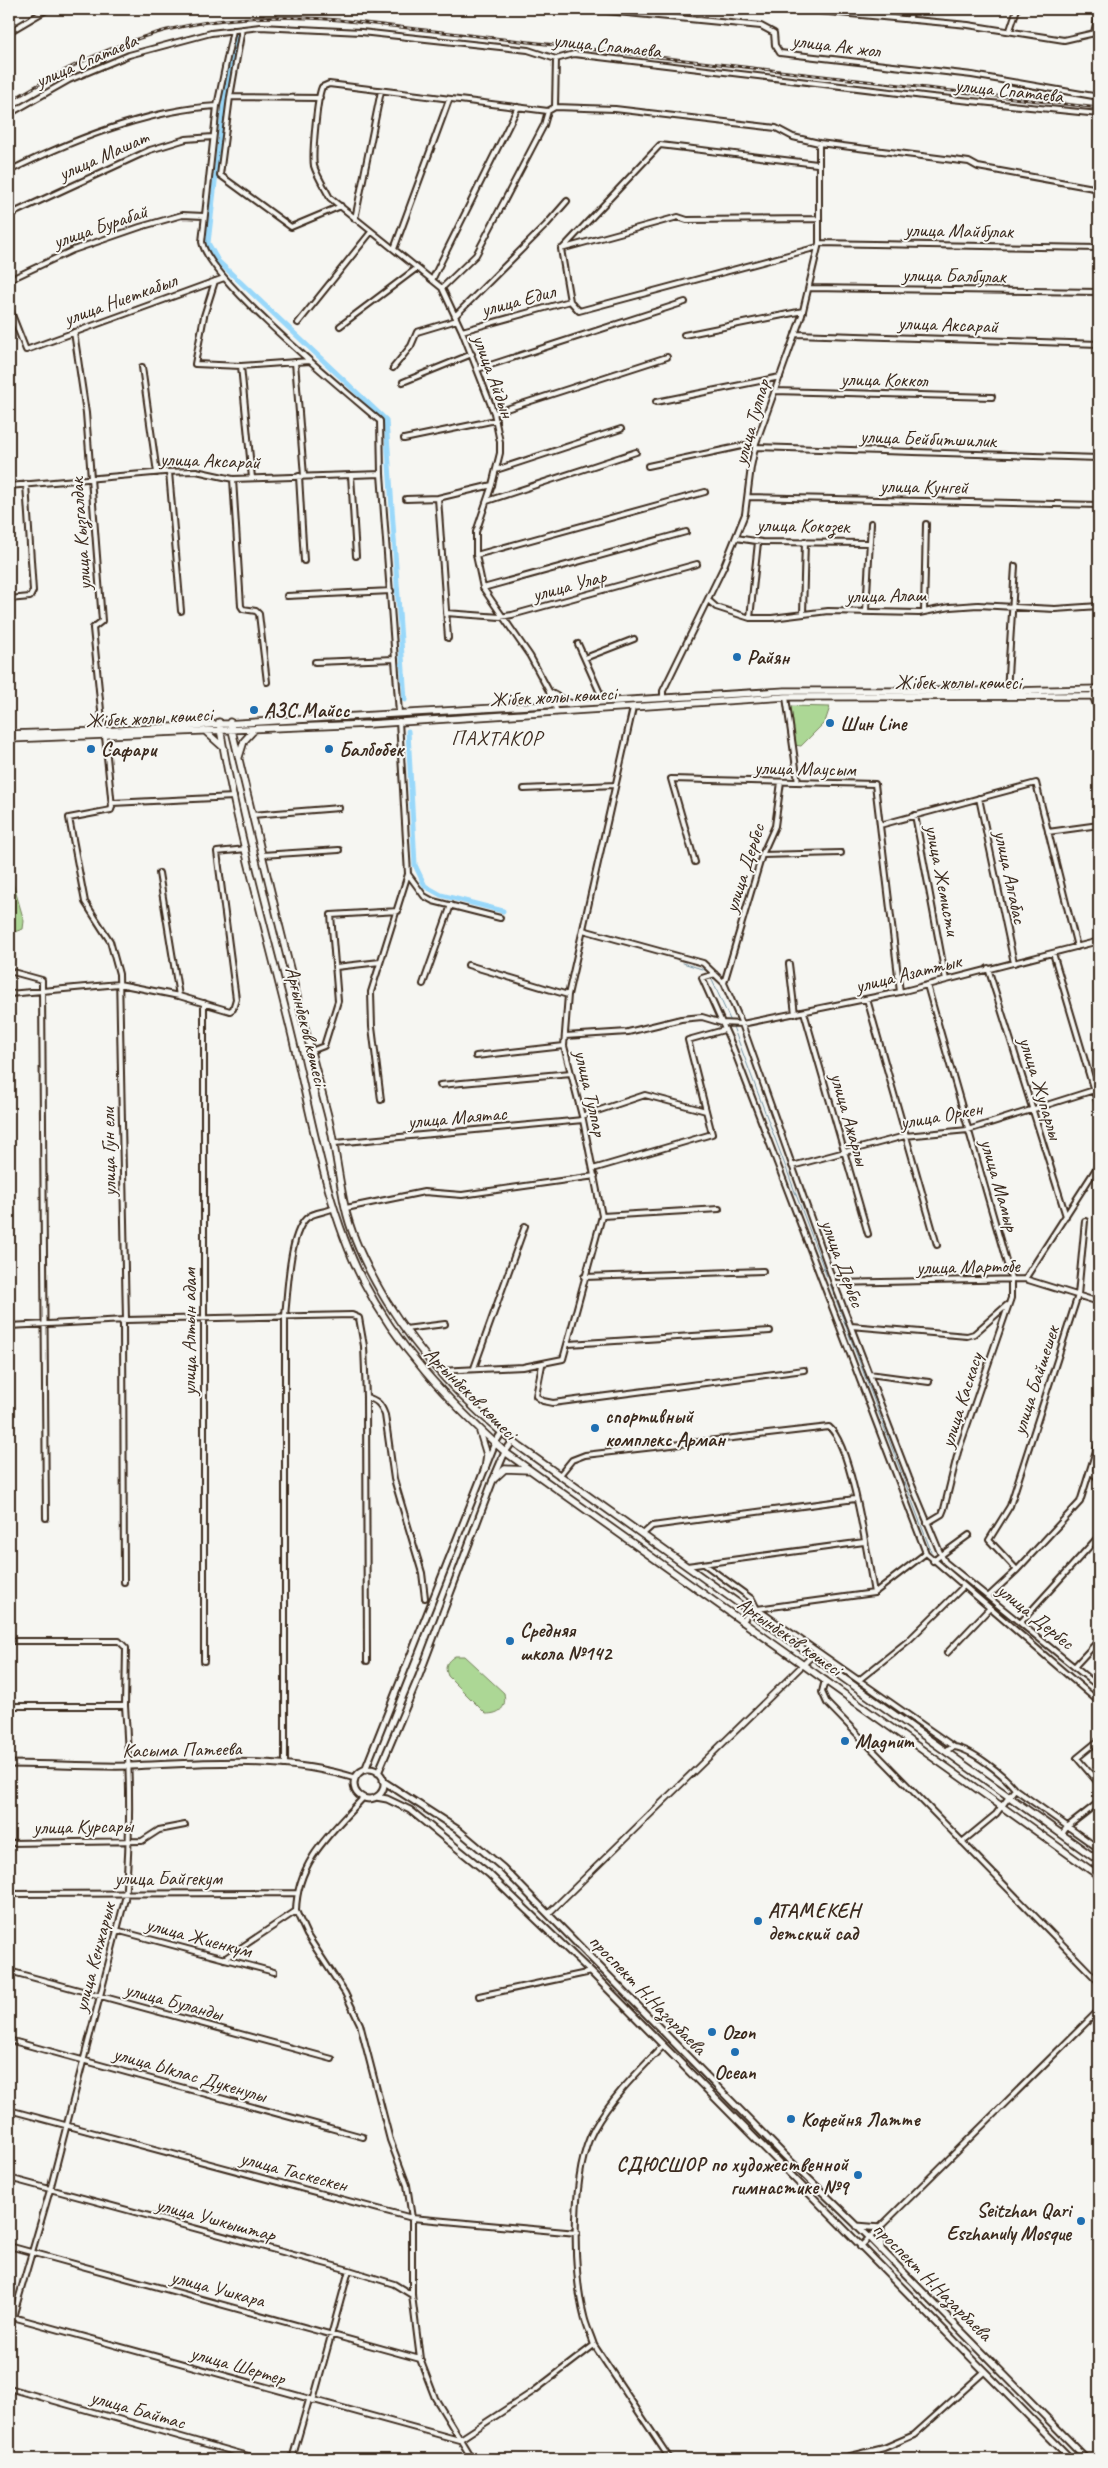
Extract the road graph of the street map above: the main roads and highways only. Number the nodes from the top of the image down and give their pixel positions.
1 (1099, 689) edge
2 (550, 693) road end
3 (1096, 697) edge
4 (571, 704) junction
5 (219, 722) junction
6 (230, 722) junction
7 (255, 729) junction
8 (220, 730) junction
9 (232, 730) junction
10 (205, 732) junction
11 (104, 733) junction
12 (9, 734) edge
13 (9, 739) edge
14 (224, 749) junction
15 (239, 759) junction
16 (290, 972) junction
17 (278, 974) junction
18 (480, 1430) junction
19 (502, 1432) junction
20 (513, 1442) junction
21 (495, 1443) junction
22 (505, 1452) junction
23 (485, 1469) junction
24 (530, 1470) junction
25 (493, 1480) junction
26 (9, 1764) edge
27 (366, 1770) junction
28 (378, 1773) junction
29 (355, 1778) junction
30 (383, 1781) junction
31 (376, 1797) junction
32 (1099, 1860) edge
33 (1099, 1876) edge
34 (857, 2226) junction
35 (881, 2250) junction
36 (1071, 2459) edge
37 (1087, 2459) edge

1 - 4 main road, Жібек жолы көшесі
2 - 4 main road
3 - 7 main road, Жібек жолы көшесі
4 - 6 main road, Жібек жолы көшесі
5 - 6 main road, Жібек жолы көшесі
5 - 8 main road, Арғынбеков көшесі
5 - 11 main road, Жібек жолы көшесі
6 - 9 main road, Арғынбеков көшесі
7 - 9 main road, Жібек жолы көшесі
7 - 15 main road
8 - 9 main road, Жібек жолы көшесі
8 - 10 main road, Жібек жолы көшесі
8 - 14 main road, Арғынбеков көшесі
9 - 15 main road, Арғынбеков көшесі
10 - 11 main road, Жібек жолы көшесі
10 - 14 main road
11 - 12 main road, Жібек жолы көшесі
11 - 13 main road, Жібек жолы көшесі
14 - 17 main road, Арғынбеков көшесі
15 - 16 main road, Арғынбеков көшесі
16 - 17 main road
16 - 19 main road, Арғынбеков көшесі
17 - 18 main road, Арғынбеков көшесі
18 - 21 main road, Арғынбеков көшесі
18 - 23 main road
19 - 20 main road, Арғынбеков көшесі
19 - 21 main road
20 - 22 main road
20 - 32 main road, Арғынбеков көшесі
21 - 22 main road, Арғынбеков көшесі
21 - 23 main road
22 - 24 main road, Арғынбеков көшесі
22 - 25 main road
23 - 27 main road
24 - 25 main road
24 - 33 main road, Арғынбеков көшесі
25 - 28 main road
26 - 29 main road, Касыма Патеева
27 - 28 main road
27 - 29 main road
28 - 30 main road
29 - 31 main road
30 - 31 main road
30 - 34 main road, проспект Н.Назарбаева
31 - 36 main road, проспект Н.Назарбаева
34 - 35 main road, проспект Н.Назарбаева
34 - 35 main road
35 - 37 main road, проспект Н.Назарбаева

